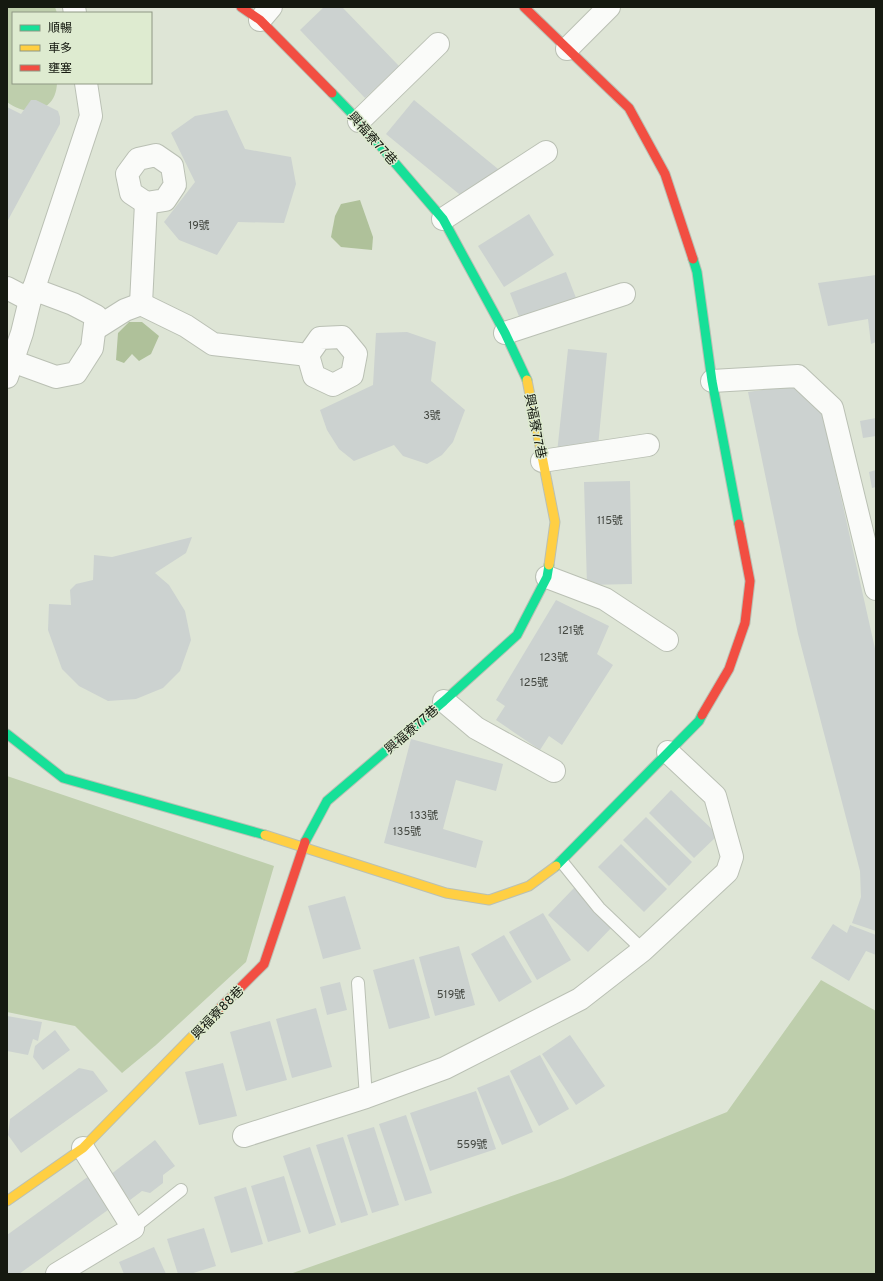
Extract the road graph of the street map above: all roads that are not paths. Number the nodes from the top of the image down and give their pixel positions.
1 (241, 7) edge
2 (524, 7) edge
3 (609, 7) edge
4 (266, 14) edge
5 (438, 44) dead end
6 (567, 49) junction
7 (86, 84) edge
8 (359, 121) junction
9 (546, 152) dead end
10 (146, 203) dead end
11 (443, 219) junction
12 (7, 288) edge
13 (624, 294) dead end
14 (32, 295) junction
15 (141, 304) junction
16 (14, 329) edge
17 (95, 329) junction
18 (505, 333) junction
19 (308, 355) dead end
20 (10, 369) edge
21 (712, 381) junction
22 (648, 445) dead end
23 (542, 461) junction
24 (547, 577) junction
25 (876, 589) edge
26 (667, 640) dead end
27 (444, 701) junction
28 (7, 734) edge
29 (668, 752) junction
30 (554, 771) dead end
31 (303, 846) junction
32 (562, 862) junction
33 (643, 950) junction
34 (358, 984) dead end
35 (366, 1097) junction
36 (244, 1136) dead end
37 (83, 1148) junction
38 (181, 1190) dead end
39 (7, 1201) edge
40 (133, 1228) junction
41 (57, 1274) edge

1 - 4 street, 興福寮77巷
2 - 6 street
3 - 6 street
4 - 8 street, 興福寮77巷
5 - 8 street
6 - 21 street
7 - 14 street
8 - 11 street, 興福寮77巷
9 - 11 street
10 - 15 street
11 - 18 street, 興福寮77巷
12 - 14 street
13 - 18 street
14 - 16 street
14 - 17 street
15 - 17 street
15 - 19 street
16 - 20 street
17 - 20 street
18 - 23 street, 興福寮77巷
21 - 25 street
21 - 29 street
22 - 23 street
23 - 24 street, 興福寮77巷
24 - 26 street
24 - 27 street, 興福寮77巷
27 - 30 street
27 - 31 street, 興福寮77巷
28 - 31 street
29 - 32 street
29 - 33 street
31 - 32 street
31 - 37 street, 興福寮88巷
32 - 33 lane
33 - 35 street
34 - 35 lane
35 - 36 street
37 - 39 street, 興福寮88巷
37 - 40 street
38 - 40 lane
40 - 41 street

